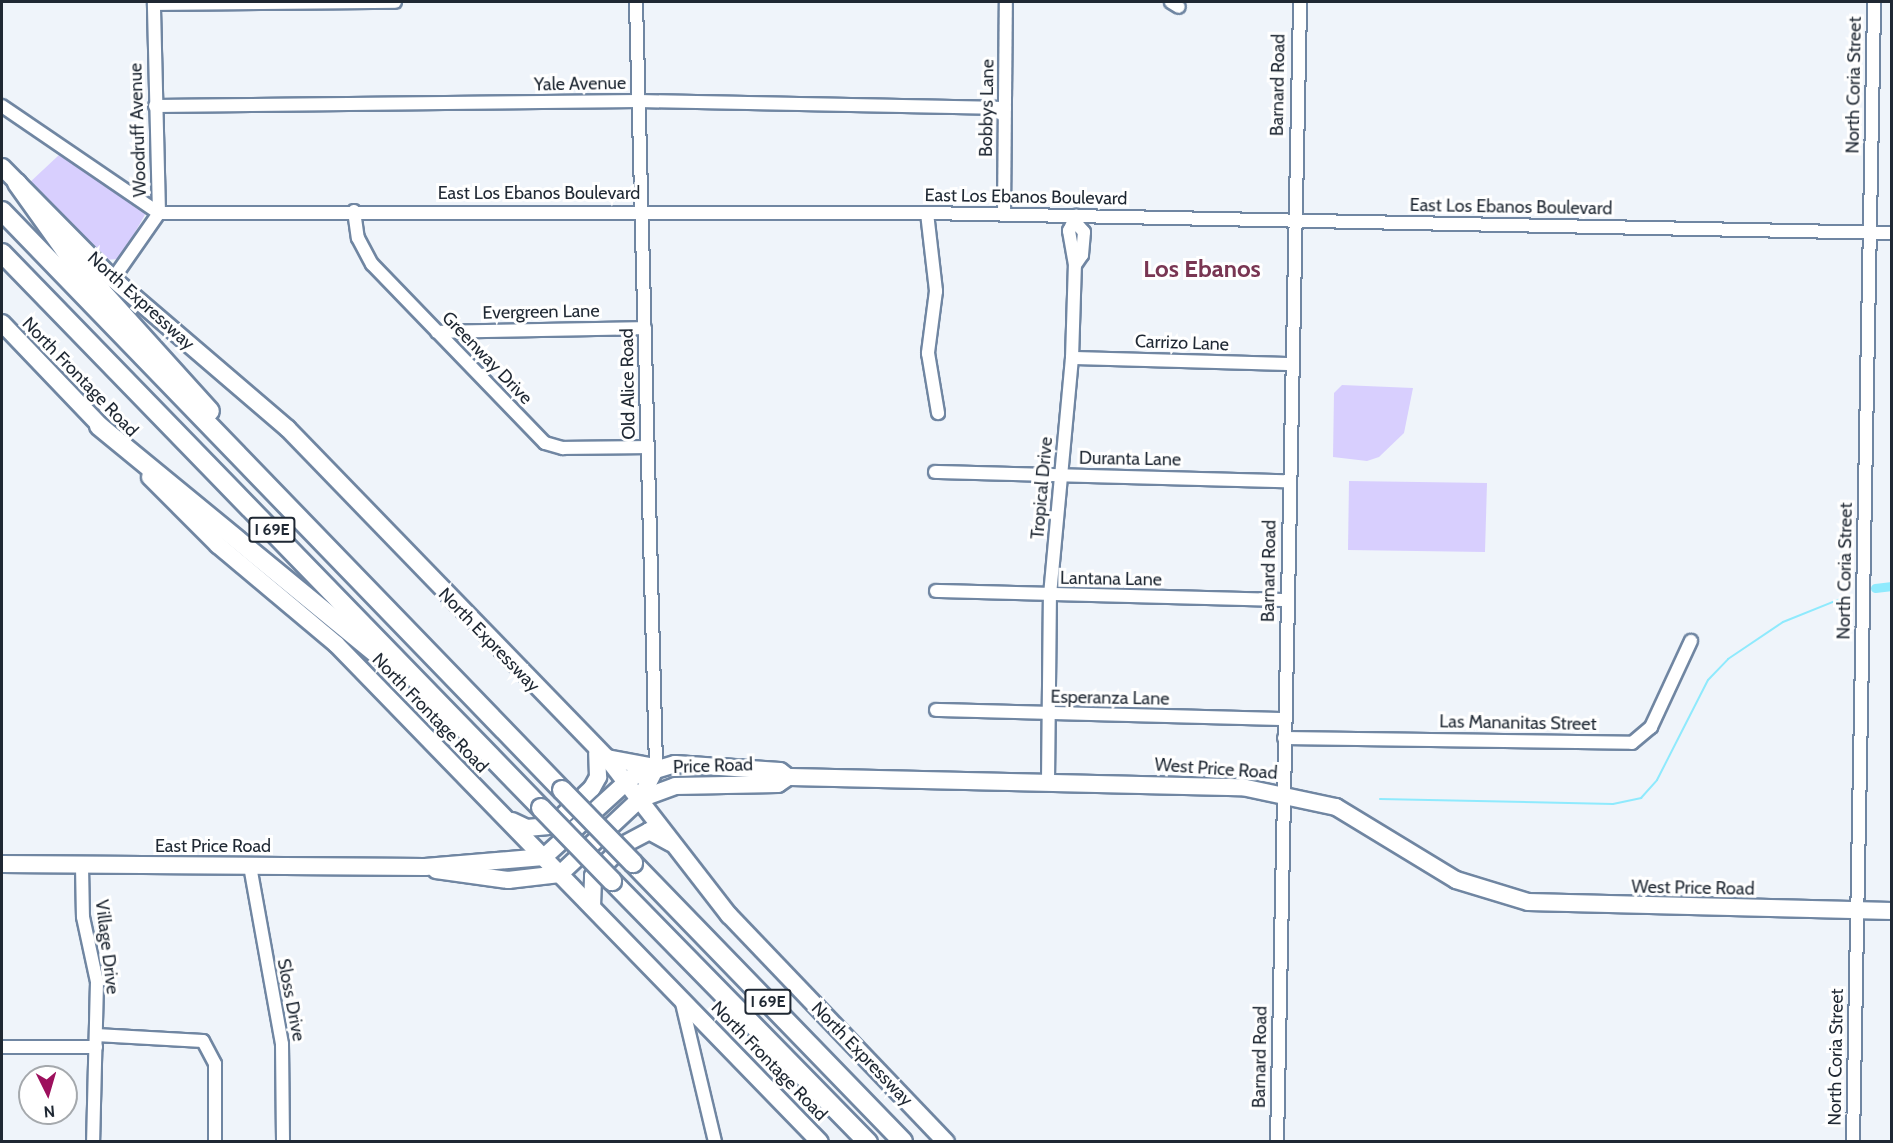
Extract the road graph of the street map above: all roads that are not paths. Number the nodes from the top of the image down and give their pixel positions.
1 (395, 2) edge
2 (636, 2) edge
3 (1005, 2) edge
4 (1300, 2) edge
5 (1874, 2) edge
6 (154, 3) edge
7 (639, 101) junction
8 (2, 106) edge
9 (155, 106) junction
10 (1005, 108) junction
11 (2, 167) edge
12 (17, 183) junction
13 (642, 210) junction
14 (2, 211) edge
15 (354, 211) junction
16 (159, 213) junction
17 (927, 213) junction
18 (1004, 215) junction
19 (1076, 220) junction
20 (1293, 220) junction
21 (1870, 233) junction
22 (1892, 233) edge
23 (2, 253) edge
24 (113, 279) junction
25 (2, 323) edge
26 (645, 328) junction
27 (437, 332) junction
28 (1072, 358) junction
29 (1290, 364) junction
30 (938, 413) dead end
31 (99, 426) junction
32 (647, 447) junction
33 (935, 472) dead end
34 (1062, 476) junction
35 (1288, 481) junction
36 (316, 536) junction
37 (936, 591) dead end
38 (1050, 596) junction
39 (1286, 600) junction
40 (1691, 641) dead end
41 (936, 710) dead end
42 (1048, 715) junction
43 (1284, 719) junction
44 (461, 725) junction
45 (1284, 738) junction
46 (602, 756) junction
47 (656, 767) junction
48 (788, 777) junction
49 (1048, 781) junction
50 (627, 782) junction
51 (1284, 792) junction
52 (640, 799) junction
53 (503, 817) junction
54 (679, 849) junction
55 (544, 857) junction
56 (2, 864) edge
57 (82, 866) junction
58 (250, 866) junction
59 (425, 867) junction
60 (560, 874) junction
61 (508, 880) junction
62 (579, 895) junction
63 (592, 907) junction
64 (1856, 910) junction
65 (1892, 911) edge
66 (680, 998) junction
67 (96, 1041) junction
68 (2, 1047) edge
69 (822, 1058) junction
70 (797, 1068) junction
71 (93, 1142) edge
72 (216, 1142) edge
73 (283, 1142) edge
74 (715, 1142) edge
75 (820, 1142) edge
76 (853, 1142) edge
77 (868, 1142) edge
78 (903, 1142) edge
79 (917, 1142) edge
80 (946, 1142) edge
81 (1277, 1142) edge
82 (1853, 1142) edge

1 - 6 street
2 - 7 street, Old Alice Road
3 - 10 street, Bobbys Lane
4 - 20 street, Barnard Road
5 - 21 street, North Coria Street
6 - 9 street, Woodruff Avenue
7 - 9 street, Yale Avenue
7 - 10 street, Yale Avenue
7 - 13 street, Old Alice Road
8 - 16 street
9 - 16 street, Woodruff Avenue
10 - 18 street, Bobbys Lane
11 - 12 main road, North Expressway
12 - 24 main road, North Expressway
12 - 36 highway
13 - 15 street, East Los Ebanos Boulevard
13 - 17 street, East Los Ebanos Boulevard
13 - 26 street, Old Alice Road
14 - 36 highway, North Expressway / I 69E
15 - 16 street, East Los Ebanos Boulevard
15 - 27 street, Greenway Drive
16 - 24 street, Woodruff Avenue
17 - 18 street, East Los Ebanos Boulevard
17 - 30 street
18 - 19 street, East Los Ebanos Boulevard
19 - 20 street, East Los Ebanos Boulevard
19 - 28 street, Tropical Drive
20 - 21 street, East Los Ebanos Boulevard
20 - 29 street, Barnard Road
21 - 22 street, East Los Ebanos Boulevard
21 - 64 street, North Coria Street
23 - 44 highway, I 69E
24 - 46 main road, North Expressway
25 - 31 main road, North Frontage Road
26 - 27 street, Evergreen Lane
26 - 32 street, Old Alice Road
27 - 32 street, Greenway Drive
28 - 29 street, Carrizo Lane
28 - 34 street, Tropical Drive
29 - 35 street, Barnard Road
31 - 44 highway
31 - 53 main road, North Frontage Road
32 - 47 street, Old Alice Road
33 - 34 street, Duranta Lane
34 - 35 street, Duranta Lane
34 - 38 street, Tropical Drive
35 - 39 street, Barnard Road
36 - 69 highway, North Expressway / I 69E, bridge
37 - 38 street, Lantana Lane
38 - 39 street, Lantana Lane
38 - 42 street, Tropical Drive
39 - 43 street, Barnard Road
40 - 45 street, Las Mananitas Street
41 - 42 street, Esperanza Lane
42 - 43 street, Esperanza Lane
42 - 49 street, Tropical Drive
43 - 45 street, Barnard Road
44 - 70 highway, I 69E, bridge
45 - 51 street, Barnard Road
46 - 47 main road
46 - 50 main road, North Expressway
46 - 53 main road
47 - 48 main road, West Price Road
47 - 50 main road, West Price Road
47 - 52 main road
48 - 49 main road, West Price Road
48 - 52 main road, Price Road
49 - 51 main road, West Price Road
50 - 52 main road, North Expressway
50 - 55 main road
51 - 64 main road, West Price Road
51 - 81 street, Barnard Road
52 - 54 main road, North Expressway
52 - 60 main road
53 - 55 main road, North Frontage Road
54 - 63 main road
54 - 80 main road, North Expressway
55 - 59 main road, East Price Road
55 - 60 main road, North Frontage Road
56 - 57 main road, East Price Road
57 - 58 main road, East Price Road
57 - 67 street, Village Drive
58 - 59 main road, East Price Road
58 - 73 street, Sloss Drive
59 - 61 main road, East Price Road
60 - 61 main road, East Price Road
60 - 62 main road, North Frontage Road
61 - 62 main road
62 - 63 main road, North Frontage Road
63 - 66 main road, North Frontage Road
64 - 65 main road, West Price Road
64 - 82 street, North Coria Street
66 - 74 street
66 - 75 main road, North Frontage Road
67 - 68 street
67 - 71 street, Village Drive
67 - 72 street
69 - 78 highway, North Expressway / I 69E
69 - 79 highway
70 - 76 highway
70 - 77 highway, I 69E

